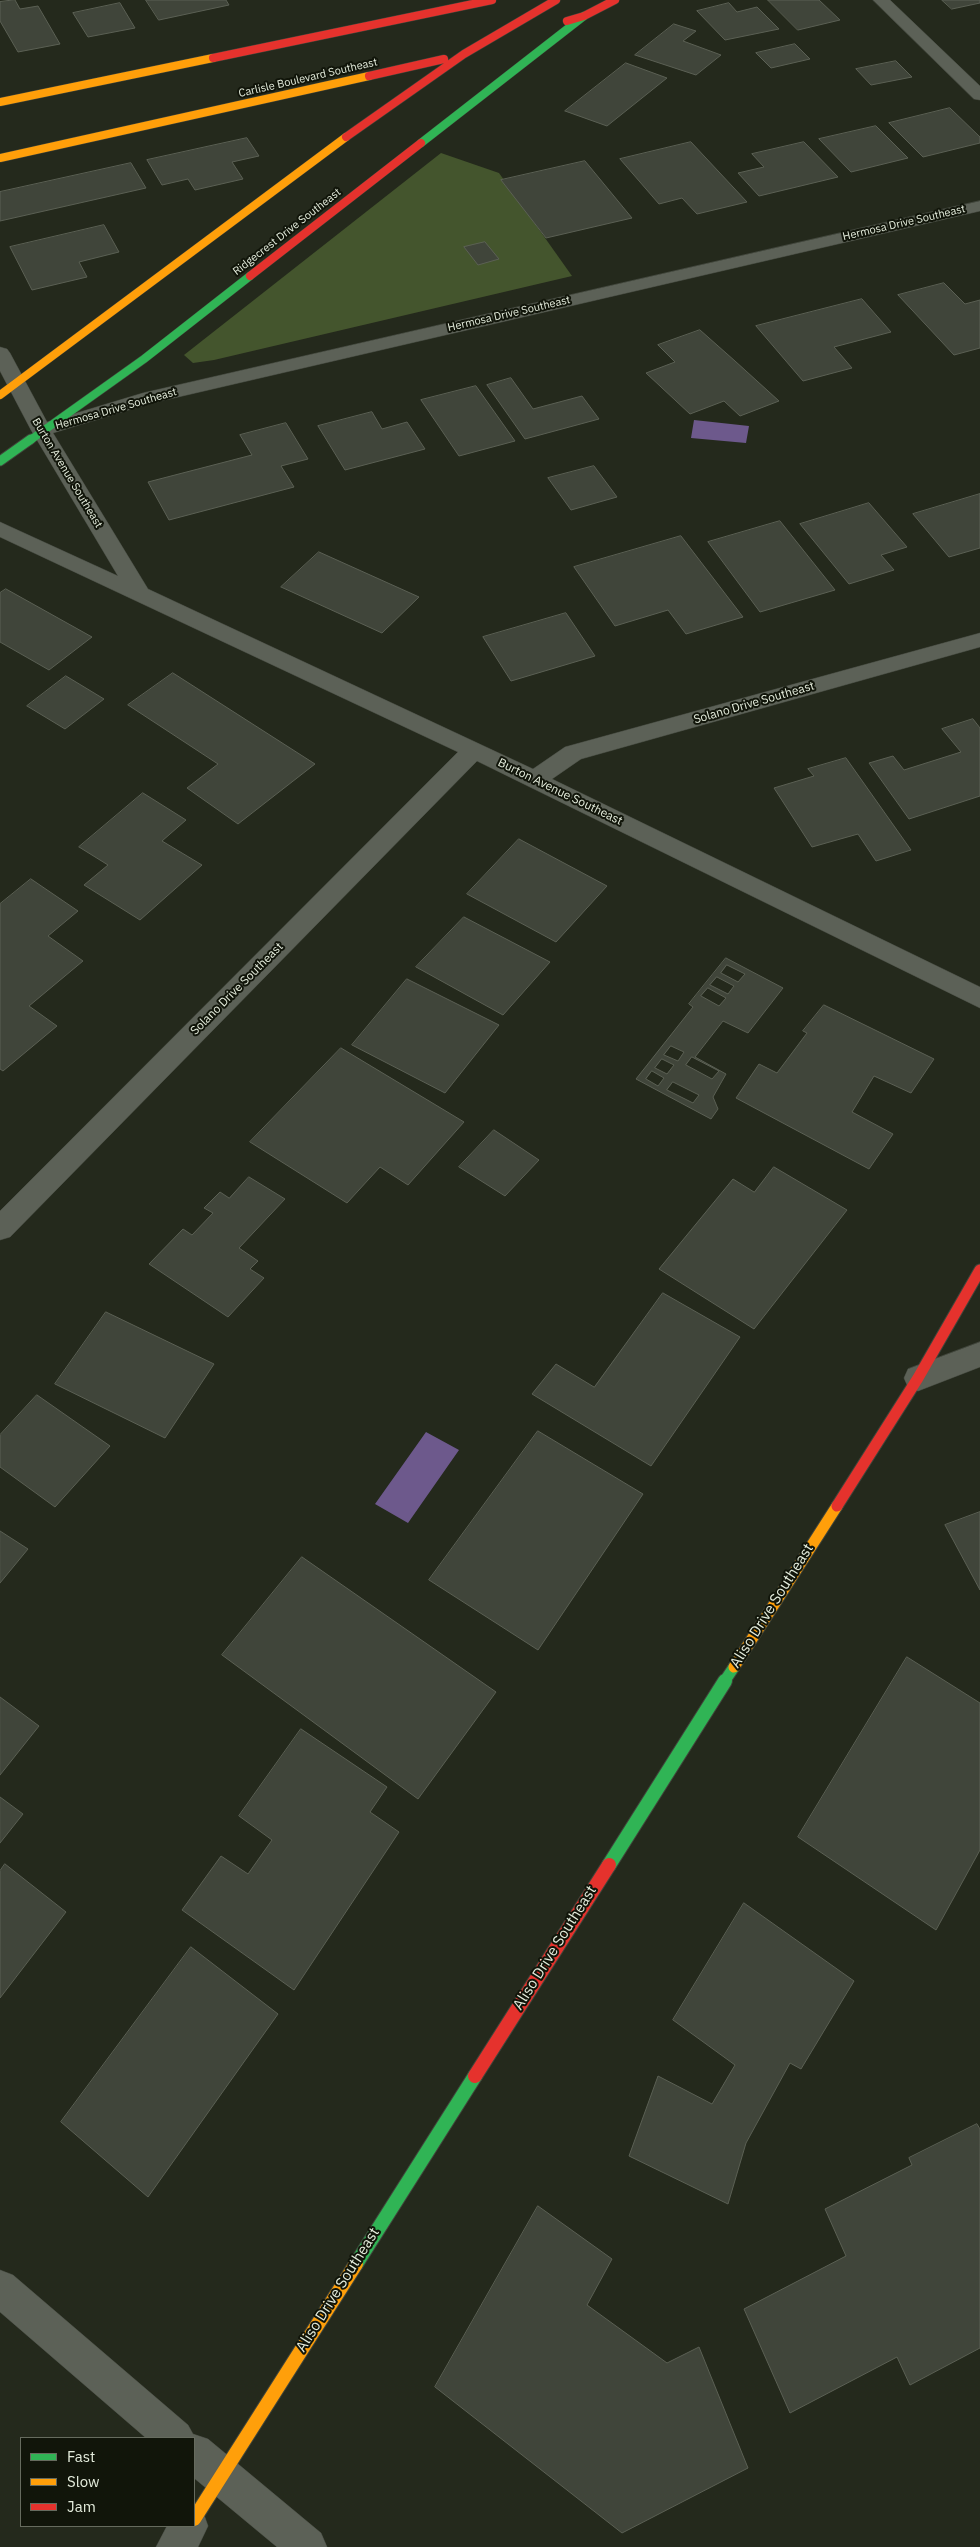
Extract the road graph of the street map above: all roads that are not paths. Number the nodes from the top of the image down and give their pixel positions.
1 (492, 0) edge
2 (556, 0) edge
3 (616, 0) edge
4 (881, 0) edge
5 (584, 16) junction
6 (547, 28) dead end
7 (519, 36) dead end
8 (464, 54) junction
9 (357, 91) dead end
10 (980, 95) edge
11 (286, 96) junction
12 (0, 102) edge
13 (0, 158) edge
14 (980, 206) edge
15 (0, 353) edge
16 (8, 390) edge
17 (40, 430) junction
18 (0, 461) edge
19 (0, 529) edge
20 (138, 591) junction
21 (980, 640) edge
22 (474, 750) junction
23 (534, 780) junction
24 (980, 998) edge
25 (0, 1229) edge
26 (980, 1270) edge
27 (980, 1354) edge
28 (918, 1378) junction
29 (0, 2288) edge
30 (174, 2437) edge
31 (207, 2464) edge
32 (195, 2515) edge
33 (188, 2527) edge
34 (176, 2547) edge
35 (307, 2547) edge

1 - 12 street
2 - 8 street
3 - 5 street
4 - 10 street
5 - 6 street
5 - 17 street, Ridgecrest Drive Southeast
7 - 8 street, Carlisle Boulevard Southeast
8 - 11 street, Carlisle Boulevard Southeast
8 - 16 street
9 - 11 street
11 - 13 street, Carlisle Boulevard Southeast
14 - 17 street, Hermosa Drive Southeast
15 - 16 street, Burton Avenue Southeast
16 - 17 street, Burton Avenue Southeast
17 - 18 street, Ridgecrest Drive Southeast
17 - 20 street, Burton Avenue Southeast
19 - 20 street, Burton Avenue Southeast
20 - 22 street, Burton Avenue Southeast
21 - 23 street, Solano Drive Southeast
22 - 23 street, Burton Avenue Southeast
22 - 25 street, Solano Drive Southeast
23 - 24 street, Burton Avenue Southeast
26 - 28 street, Aliso Drive Southeast
27 - 28 street
28 - 31 street, Aliso Drive Southeast
29 - 30 street
31 - 32 street, Aliso Drive Southeast
31 - 35 street
33 - 34 street

